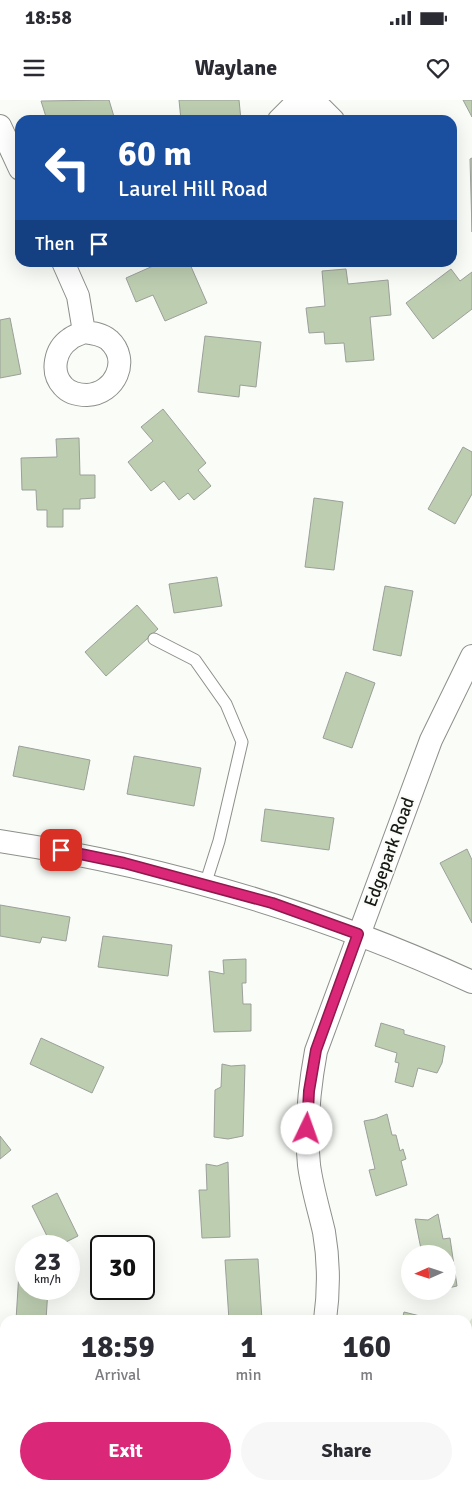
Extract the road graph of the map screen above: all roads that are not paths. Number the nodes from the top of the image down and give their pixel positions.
1 (287, 109) edge
2 (328, 115) edge
3 (0, 126) edge
4 (15, 158) edge
5 (65, 267) edge
6 (84, 332) dead end
7 (154, 639) dead end
8 (472, 656) edge
9 (0, 840) edge
10 (205, 884) junction
11 (358, 934) junction
12 (472, 982) edge
13 (325, 1315) edge

1 - 2 street
3 - 4 street
5 - 6 street
7 - 10 lane
8 - 11 street, Edgepark Road
9 - 10 street
10 - 11 street
11 - 12 street
11 - 13 street, Edgepark Road

